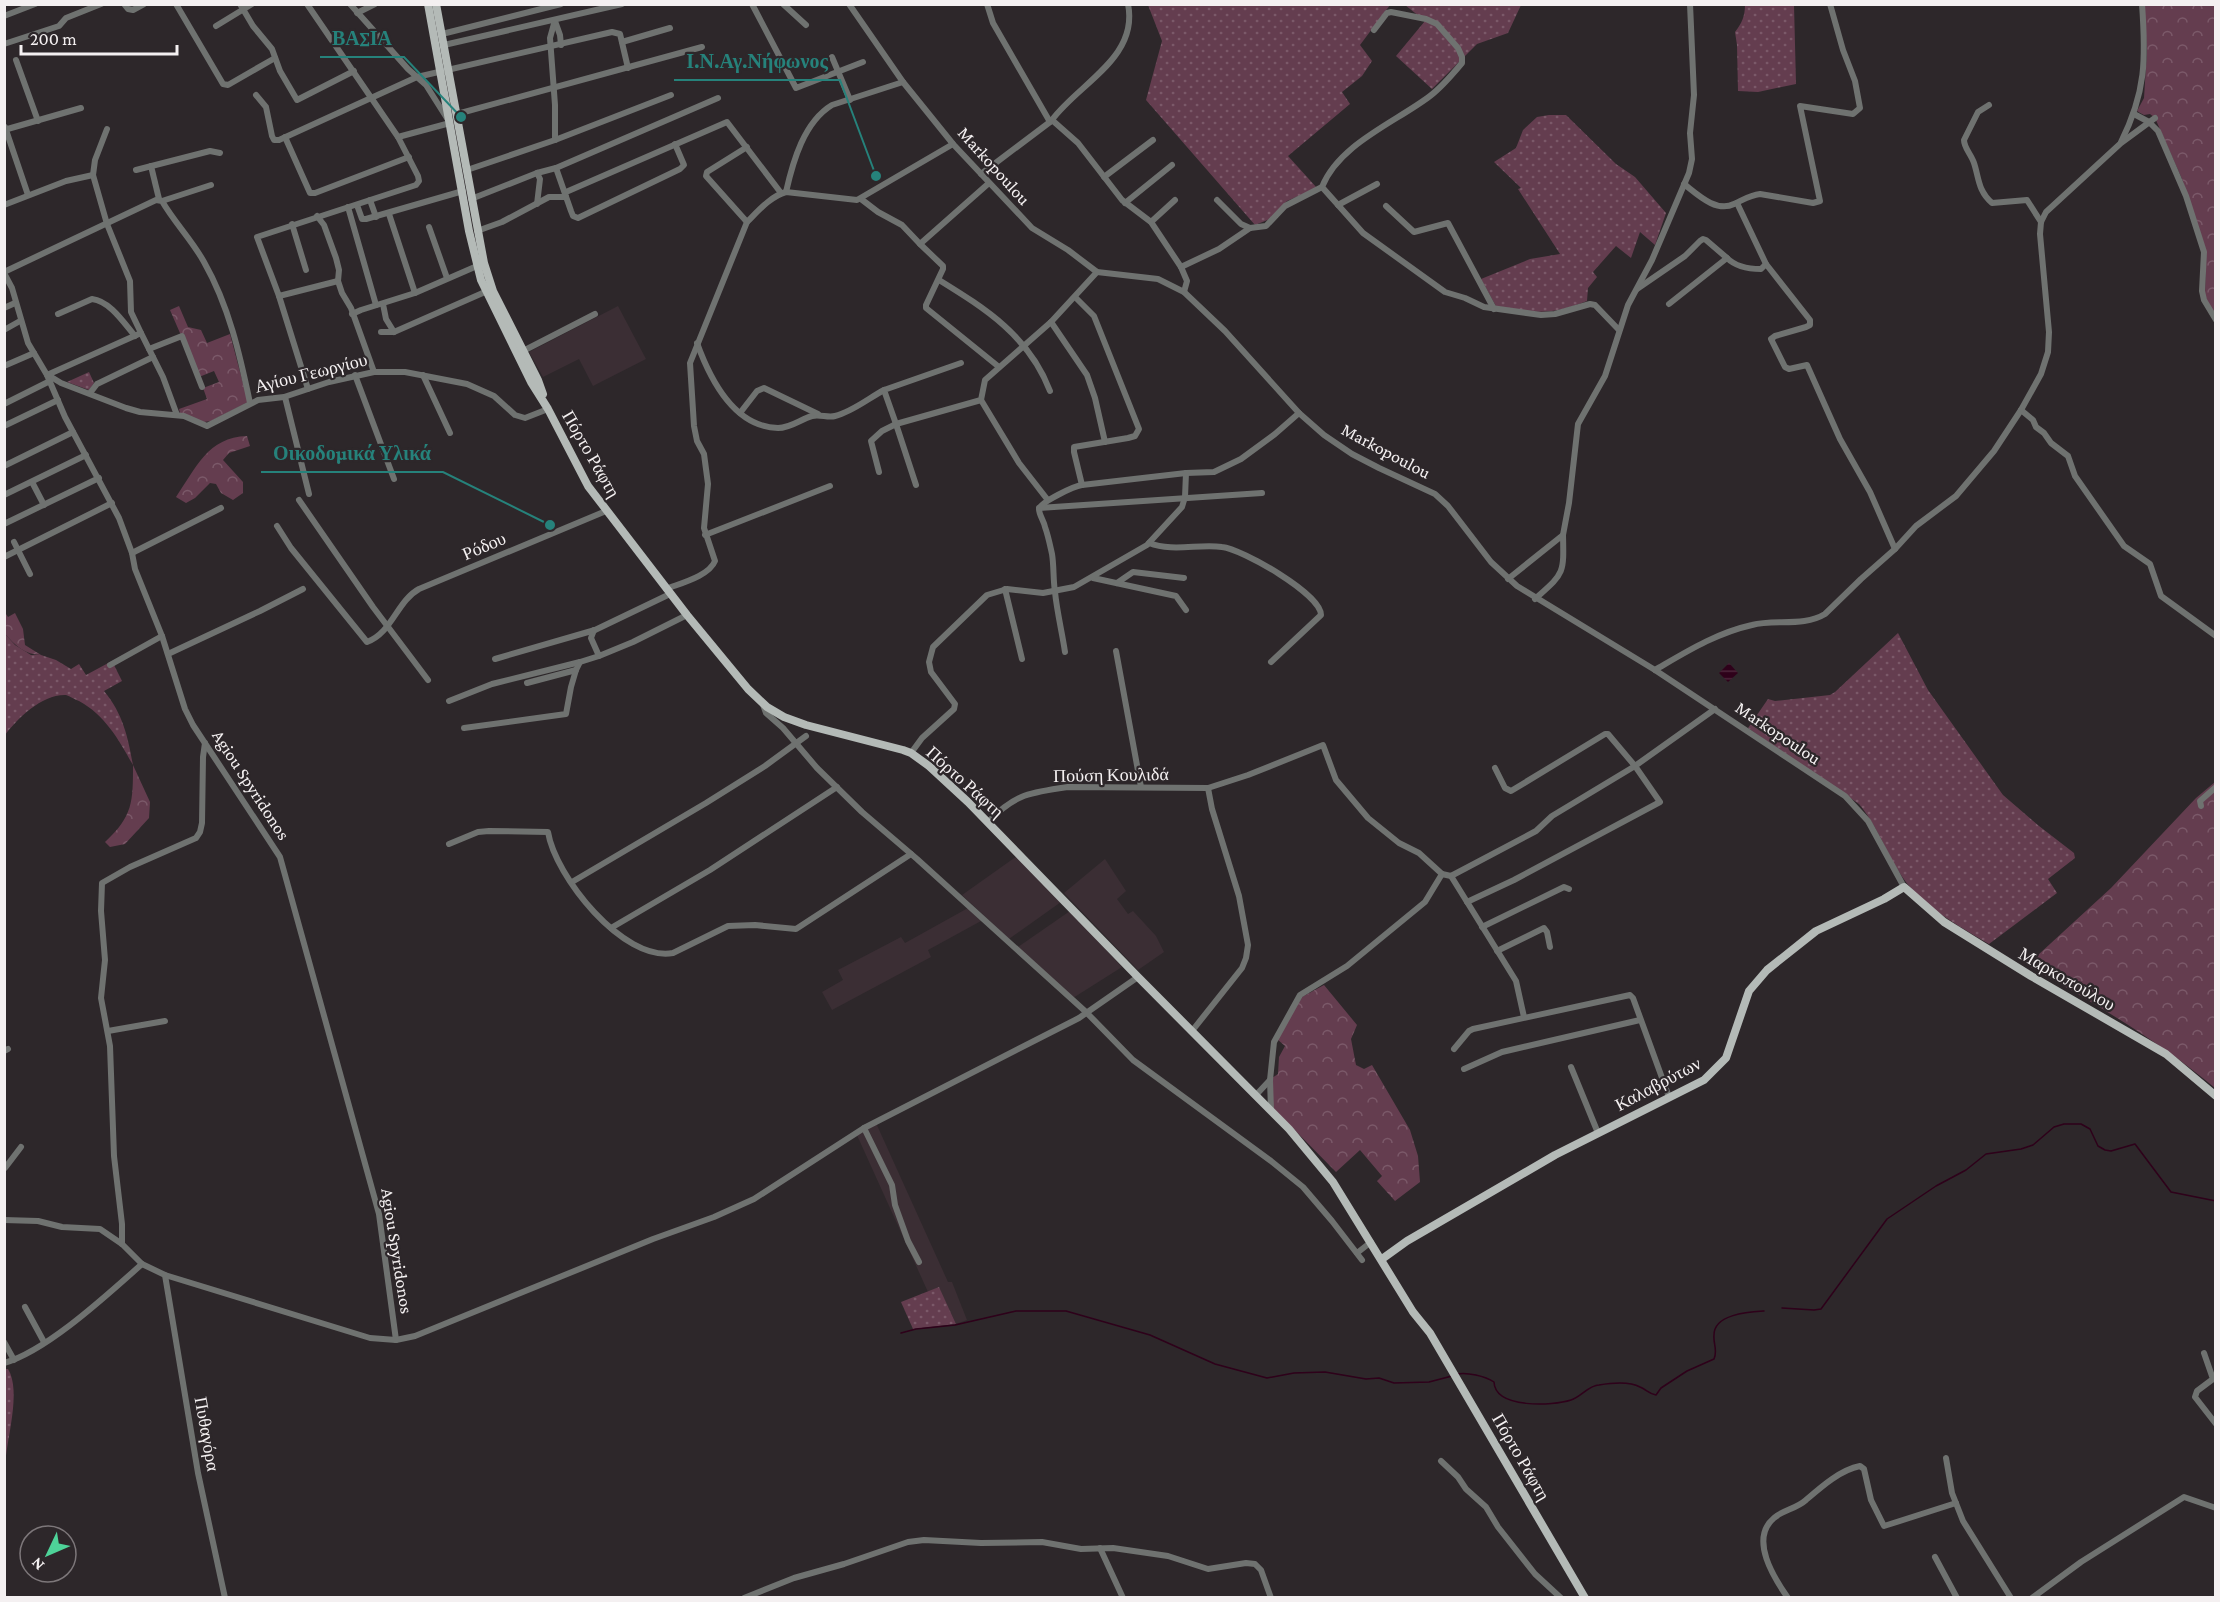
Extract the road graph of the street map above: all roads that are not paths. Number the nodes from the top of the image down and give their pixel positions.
1 (35, 4) edge
2 (101, 4) edge
3 (124, 4) edge
4 (144, 4) edge
5 (176, 4) edge
6 (252, 4) edge
7 (307, 4) edge
8 (350, 4) edge
9 (375, 4) edge
10 (428, 4) edge
11 (436, 4) edge
12 (561, 4) edge
13 (622, 4) edge
14 (752, 4) edge
15 (783, 4) edge
16 (849, 4) edge
17 (987, 4) edge
18 (1128, 4) edge
19 (1690, 4) edge
20 (1830, 4) edge
21 (2142, 4) edge
22 (242, 7) edge
23 (357, 13) junction
24 (4, 16) edge
25 (555, 20) junction
26 (216, 26) dead end
27 (806, 26) dead end
28 (670, 27) dead end
29 (1374, 30) dead end
30 (442, 34) junction
31 (622, 42) junction
32 (4, 44) edge
33 (444, 45) junction
34 (561, 45) junction
35 (550, 46) junction
36 (702, 47) dead end
37 (832, 57) dead end
38 (275, 58) junction
39 (16, 60) dead end
40 (863, 62) dead end
41 (628, 68) junction
42 (354, 71) junction
43 (445, 71) junction
44 (838, 72) junction
45 (417, 77) junction
46 (903, 82) junction
47 (554, 87) junction
48 (256, 95) dead end
49 (671, 95) dead end
50 (370, 97) junction
51 (718, 98) dead end
52 (850, 100) junction
53 (1989, 105) dead end
54 (81, 108) dead end
55 (457, 114) junction
56 (2134, 114) junction
57 (2152, 120) junction
58 (38, 121) junction
59 (1051, 121) junction
60 (450, 123) junction
61 (5, 129) edge
62 (108, 129) dead end
63 (285, 137) junction
64 (398, 137) junction
65 (555, 140) junction
66 (1153, 140) dead end
67 (2121, 142) junction
68 (675, 144) junction
69 (953, 144) junction
70 (747, 147) junction
71 (220, 153) dead end
72 (409, 157) junction
73 (1172, 165) dead end
74 (151, 166) junction
75 (556, 168) junction
76 (136, 170) dead end
77 (467, 170) junction
78 (537, 173) junction
79 (981, 174) junction
80 (93, 175) junction
81 (1104, 177) junction
82 (988, 183) junction
83 (1377, 184) dead end
84 (1684, 184) junction
85 (211, 185) dead end
86 (1322, 188) junction
87 (463, 191) junction
88 (783, 193) junction
89 (566, 194) junction
90 (28, 195) junction
91 (471, 199) junction
92 (861, 199) junction
93 (160, 200) junction
94 (370, 200) junction
95 (1175, 200) dead end
96 (1218, 200) dead end
97 (1125, 202) junction
98 (1737, 203) junction
99 (537, 204) junction
100 (4, 205) edge
101 (357, 205) junction
102 (1338, 205) junction
103 (1386, 206) dead end
104 (348, 207) junction
105 (389, 214) junction
106 (317, 216) junction
107 (376, 217) junction
108 (747, 222) junction
109 (1151, 222) junction
110 (2041, 222) junction
111 (107, 224) junction
112 (292, 224) junction
113 (429, 226) dead end
114 (1250, 228) junction
115 (477, 231) junction
116 (921, 244) junction
117 (1727, 258) junction
118 (1766, 264) junction
119 (477, 266) junction
120 (1181, 267) junction
121 (306, 270) dead end
122 (1097, 272) junction
123 (4, 273) edge
124 (447, 278) junction
125 (939, 280) junction
126 (338, 281) junction
127 (1636, 290) junction
128 (486, 292) junction
129 (1184, 292) junction
130 (415, 293) junction
131 (279, 296) junction
132 (1075, 297) junction
133 (15, 303) junction
134 (383, 303) junction
135 (1669, 304) dead end
136 (376, 305) junction
137 (4, 308) edge
138 (1494, 309) junction
139 (58, 314) dead end
140 (352, 314) junction
141 (595, 314) dead end
142 (2216, 320) edge
143 (20, 321) junction
144 (1051, 322) junction
145 (4, 330) edge
146 (1619, 330) junction
147 (381, 332) dead end
148 (394, 332) junction
149 (138, 334) junction
150 (697, 342) junction
151 (1024, 346) junction
152 (149, 349) junction
153 (523, 351) junction
154 (34, 353) junction
155 (153, 357) junction
156 (961, 363) dead end
157 (4, 366) edge
158 (999, 367) junction
159 (374, 372) junction
160 (355, 375) junction
161 (423, 375) junction
162 (50, 381) junction
163 (61, 383) junction
164 (202, 387) dead end
165 (308, 389) junction
166 (884, 390) junction
167 (1050, 391) dead end
168 (90, 393) junction
169 (285, 397) junction
170 (58, 400) junction
171 (981, 400) junction
172 (250, 403) junction
173 (4, 404) edge
174 (548, 409) junction
175 (2021, 410) junction
176 (740, 413) junction
177 (1299, 413) junction
178 (177, 415) junction
179 (821, 416) junction
180 (896, 424) junction
181 (4, 426) edge
182 (73, 432) junction
183 (450, 433) dead end
184 (1105, 442) junction
185 (86, 455) junction
186 (4, 466) edge
187 (879, 472) dead end
188 (1185, 473) junction
189 (99, 478) junction
190 (394, 479) dead end
191 (32, 482) junction
192 (916, 485) dead end
193 (1082, 485) junction
194 (830, 486) dead end
195 (1262, 493) dead end
196 (309, 494) dead end
197 (4, 495) edge
198 (1185, 497) junction
199 (1047, 499) junction
200 (299, 500) dead end
201 (112, 502) junction
202 (44, 505) junction
203 (220, 508) dead end
204 (1039, 508) junction
205 (606, 511) junction
206 (4, 524) edge
207 (277, 526) dead end
208 (705, 535) junction
209 (1563, 535) junction
210 (14, 542) dead end
211 (1149, 543) junction
212 (1895, 549) junction
213 (18, 550) junction
214 (132, 553) junction
215 (4, 557) edge
216 (30, 574) dead end
217 (1093, 578) junction
218 (1184, 578) dead end
219 (1508, 579) junction
220 (1117, 584) junction
221 (303, 589) dead end
222 (1005, 589) junction
223 (668, 591) junction
224 (1054, 592) junction
225 (1535, 599) junction
226 (1186, 610) dead end
227 (687, 615) junction
228 (387, 626) junction
229 (595, 630) junction
230 (162, 636) junction
231 (2216, 636) edge
232 (1116, 651) dead end
233 (1065, 652) dead end
234 (168, 654) junction
235 (599, 656) junction
236 (495, 658) dead end
237 (1022, 660) dead end
238 (580, 662) junction
239 (1271, 662) dead end
240 (110, 665) dead end
241 (576, 670) junction
242 (1655, 670) junction
243 (428, 680) dead end
244 (527, 683) dead end
245 (449, 701) dead end
246 (762, 702) junction
247 (1715, 709) junction
248 (787, 718) junction
249 (464, 728) dead end
250 (783, 728) junction
251 (806, 736) dead end
252 (205, 743) junction
253 (796, 745) junction
254 (911, 753) junction
255 (1635, 766) junction
256 (1495, 768) dead end
257 (837, 787) junction
258 (1141, 787) junction
259 (2216, 787) edge
260 (1208, 788) junction
261 (2201, 806) dead end
262 (988, 822) junction
263 (449, 844) dead end
264 (911, 854) junction
265 (1442, 874) junction
266 (1451, 876) junction
267 (572, 882) junction
268 (1904, 887) junction
269 (1554, 891) dead end
270 (1467, 902) junction
271 (1493, 924) junction
272 (1482, 927) junction
273 (611, 928) junction
274 (1489, 938) junction
275 (1550, 947) dead end
276 (1497, 951) junction
277 (1137, 977) junction
278 (1086, 1012) junction
279 (1524, 1017) junction
280 (1640, 1020) junction
281 (165, 1021) dead end
282 (108, 1031) junction
283 (1192, 1031) junction
284 (1454, 1049) dead end
285 (1571, 1067) dead end
286 (1464, 1069) dead end
287 (1270, 1080) junction
288 (1256, 1095) junction
289 (1669, 1096) junction
290 (2216, 1096) edge
291 (1271, 1110) junction
292 (864, 1128) junction
293 (1289, 1129) junction
294 (1598, 1133) junction
295 (21, 1147) dead end
296 (5, 1167) edge
297 (4, 1220) edge
298 (1371, 1242) junction
299 (122, 1244) junction
300 (1357, 1253) junction
301 (1382, 1256) junction
302 (1362, 1260) dead end
303 (919, 1262) dead end
304 (142, 1264) junction
305 (165, 1275) junction
306 (24, 1307) dead end
307 (396, 1340) junction
308 (4, 1342) edge
309 (44, 1342) junction
310 (2204, 1353) dead end
311 (14, 1360) junction
312 (4, 1363) edge
313 (2216, 1424) edge
314 (1946, 1458) dead end
315 (1441, 1461) dead end
316 (1956, 1503) junction
317 (2216, 1508) edge
318 (1100, 1548) junction
319 (1935, 1557) dead end
320 (758, 1595) edge
321 (225, 1598) edge
322 (744, 1598) edge
323 (1123, 1598) edge
324 (1271, 1598) edge
325 (1561, 1598) edge
326 (1585, 1598) edge
327 (1788, 1598) edge
328 (1957, 1598) edge
329 (2011, 1598) edge
330 (2031, 1598) edge

1 - 24 street
2 - 32 street
3 - 4 street
5 - 38 street
6 - 22 street
7 - 42 street
8 - 23 street
9 - 23 street
10 - 43 main road, Πόρτο Ράφτη
11 - 30 main road, Πόρτο Ράφτη
12 - 30 street
13 - 25 street
14 - 44 street
15 - 27 street
16 - 46 street, Markopoulou
17 - 59 street
18 - 59 street
19 - 84 street
20 - 98 street
21 - 56 street
22 - 26 street
22 - 38 street
23 - 45 street
25 - 33 street
25 - 34 street
25 - 35 street
28 - 31 street
29 - 86 street
30 - 33 main road, Πόρτο Ράφτη
31 - 34 street
31 - 41 street
33 - 43 main road, Πόρτο Ράφτη
34 - 35 street
35 - 43 street
35 - 47 street
36 - 41 street
37 - 44 street
38 - 42 street
39 - 58 street
40 - 44 street
41 - 47 street
42 - 50 street
43 - 45 street
43 - 55 main road, Πόρτο Ράφτη
43 - 60 main road, Πόρτο Ράφτη
44 - 52 street
45 - 50 street
45 - 60 street
46 - 52 street
46 - 69 street, Markopoulou
47 - 55 street
47 - 65 street
48 - 63 street
49 - 65 street
50 - 63 street
50 - 64 street
51 - 75 street
52 - 88 street
53 - 110 street
54 - 58 street
55 - 77 main road, Πόρτο Ράφτη
56 - 57 street
56 - 67 street
57 - 67 street
57 - 142 street
58 - 61 street
59 - 79 street
59 - 81 street
60 - 64 street
60 - 87 main road, Πόρτο Ράφτη
61 - 90 street
62 - 80 street
63 - 72 street
64 - 72 street
65 - 77 street
66 - 81 street
67 - 110 street
68 - 70 street
68 - 89 street
68 - 89 street
69 - 79 street, Markopoulou
69 - 92 street
70 - 88 street
70 - 108 street
71 - 74 street
72 - 94 street
73 - 97 street
74 - 76 street
74 - 93 street
75 - 78 street
75 - 89 street
77 - 91 main road, Πόρτο Ράφτη
78 - 91 street
78 - 99 street
79 - 82 street, Markopoulou
80 - 90 street
80 - 111 street
81 - 97 street
82 - 116 street
82 - 122 street, Markopoulou
83 - 102 street
84 - 98 street
84 - 127 street
85 - 93 street
86 - 102 street
86 - 114 street
87 - 105 street
87 - 119 main road, Πόρτο Ράφτη
88 - 92 street
88 - 108 street
89 - 99 street
90 - 100 street
91 - 115 main road, Πόρτο Ράφτη
92 - 116 street
93 - 111 street
93 - 172 street
94 - 101 street
94 - 107 street
95 - 109 street
96 - 114 street
97 - 109 street
98 - 118 street
99 - 115 street
101 - 104 street
101 - 107 street
102 - 138 street
103 - 138 street
104 - 106 street
104 - 136 street
105 - 107 street
105 - 130 street
106 - 112 street
106 - 126 street
108 - 150 street
109 - 120 street
110 - 175 street
111 - 123 street
111 - 149 street
112 - 121 street
112 - 131 street
113 - 124 street
114 - 120 street
115 - 153 main road, Πόρτο Ράφτη
116 - 125 street
117 - 118 street
117 - 127 street
117 - 135 street
118 - 212 street
119 - 124 street
119 - 128 main road, Πόρτο Ράφτη
120 - 129 street
122 - 129 street, Markopoulou
122 - 132 street
123 - 133 street, Agiou Spyridonos
124 - 130 street
125 - 151 street
125 - 158 street
126 - 131 street
126 - 140 street
127 - 146 street
128 - 148 street
128 - 174 main road, Πόρτο Ράφτη
129 - 177 street, Markopoulou
130 - 134 street
131 - 165 street
132 - 144 street
132 - 184 street
133 - 137 street
133 - 143 street, Agiou Spyridonos
134 - 136 street
134 - 148 street
136 - 140 street
138 - 146 street
139 - 149 street
140 - 159 street
141 - 153 street
143 - 145 street
143 - 154 street, Agiou Spyridonos
144 - 151 street
144 - 184 street
146 - 209 street
147 - 148 street
149 - 152 street
149 - 162 street
150 - 176 street
150 - 208 street
151 - 158 street
151 - 167 street
152 - 155 street
152 - 164 street
153 - 174 main road, Πόρτο Ράφτη
154 - 157 street
154 - 162 street, Agiou Spyridonos
155 - 168 street
155 - 178 street
156 - 166 street
158 - 171 street
159 - 160 street, Αγίου Γεωργίου
159 - 161 street, Αγίου Γεωργίου
160 - 165 street, Αγίου Γεωργίου
160 - 190 street
161 - 174 street, Αγίου Γεωργίου
161 - 183 street
162 - 163 street
162 - 163 street, Αγίου Γεωργίου
162 - 170 street, Agiou Spyridonos
162 - 173 street
163 - 168 street, Αγίου Γεωργίου
165 - 169 street, Αγίου Γεωργίου
166 - 179 street
166 - 180 street
168 - 178 street, Αγίου Γεωργίου
169 - 172 street, Αγίου Γεωργίου
169 - 196 street
170 - 181 street
170 - 182 street, Agiou Spyridonos
171 - 180 street
171 - 199 street
172 - 178 street, Αγίου Γεωργίου
174 - 205 main road, Πόρτο Ράφτη
175 - 212 street
175 - 231 street
176 - 179 street
176 - 179 street
177 - 188 street
177 - 219 street, Markopoulou
180 - 187 street
180 - 192 street
182 - 185 street, Agiou Spyridonos
182 - 186 street
184 - 193 street
185 - 189 street, Agiou Spyridonos
185 - 191 street
188 - 193 street
188 - 198 street
189 - 201 street, Agiou Spyridonos
189 - 202 street
191 - 197 street
191 - 202 street
193 - 199 street
194 - 208 street
195 - 198 street
198 - 204 street
198 - 211 street
199 - 204 street
200 - 228 street
201 - 213 street
201 - 214 street, Agiou Spyridonos
202 - 206 street
203 - 214 street
204 - 224 street
205 - 223 main road, Πόρτο Ράφτη
205 - 228 street, Ρόδου
207 - 228 street
208 - 223 street
209 - 219 street
209 - 225 street
210 - 213 street
211 - 217 street
211 - 239 street
212 - 242 street
213 - 215 street
213 - 216 street
214 - 230 street, Agiou Spyridonos
217 - 220 street
217 - 224 street
218 - 220 street
219 - 225 street, Markopoulou
220 - 226 street
221 - 234 street
222 - 224 street
222 - 237 street
222 - 254 street
223 - 227 main road, Πόρτο Ράφτη
223 - 229 street
224 - 233 street
225 - 242 street, Markopoulou
227 - 235 street
227 - 246 main road, Πόρτο Ράφτη
228 - 243 street
229 - 235 street
229 - 236 street
230 - 234 street, Agiou Spyridonos
230 - 240 street
232 - 258 street
234 - 252 street, Agiou Spyridonos
235 - 238 street
238 - 241 street
238 - 245 street
241 - 244 street
241 - 249 street
242 - 247 street, Markopoulou
246 - 248 main road, Πόρτο Ράφτη
246 - 250 street
247 - 255 street
247 - 268 street, Markopoulou
248 - 250 street
248 - 254 main road, Πόρτο Ράφτη
250 - 253 street
251 - 253 street
252 - 282 street
252 - 307 street, Agiou Spyridonos
253 - 257 street
253 - 267 street
254 - 262 main road, Πόρτο Ράφτη
255 - 256 street
255 - 266 street
255 - 270 street
257 - 264 street
257 - 273 street
258 - 260 street, Πούση Κουλιδά
258 - 262 street, Πούση Κουλιδά
259 - 261 street
260 - 265 street, Πούση Κουλιδά
260 - 283 street
262 - 277 main road, Πόρτο Ράφτη
263 - 267 street
264 - 273 street
264 - 278 street
265 - 266 street
265 - 287 street
266 - 270 street
267 - 273 street
268 - 289 main road, Καλαβρύτων
268 - 290 main road, Μαρκοπούλου
269 - 271 street
270 - 272 street
271 - 272 street
271 - 274 street
272 - 274 street
274 - 276 street
275 - 276 street
276 - 279 street
277 - 278 street
277 - 283 main road, Πόρτο Ράφτη
278 - 292 street
278 - 300 street
279 - 280 street
279 - 284 street
280 - 286 street
280 - 289 street
281 - 282 street
282 - 299 street
283 - 288 main road, Πόρτο Ράφτη
285 - 294 street
287 - 288 street
287 - 291 street
288 - 291 main road, Πόρτο Ράφτη
289 - 294 main road, Καλαβρύτων
291 - 293 main road, Πόρτο Ράφτη
292 - 303 street
292 - 307 street
293 - 298 main road, Πόρτο Ράφτη
293 - 301 main road, Πόρτο Ράφτη
294 - 301 main road, Καλαβρύτων
295 - 296 street
297 - 299 street
298 - 300 street
298 - 301 main road, Πόρτο Ράφτη
299 - 304 street
300 - 302 street
301 - 326 main road, Πόρτο Ράφτη
304 - 305 street
304 - 309 street
305 - 307 street
305 - 321 street, Πυθαγόρα
306 - 309 street
308 - 311 street
309 - 311 street
310 - 313 street
311 - 312 street
314 - 316 street
315 - 325 street
316 - 327 street
316 - 329 street
317 - 330 street
318 - 320 street
318 - 323 street
318 - 324 street
319 - 328 street
320 - 322 street

